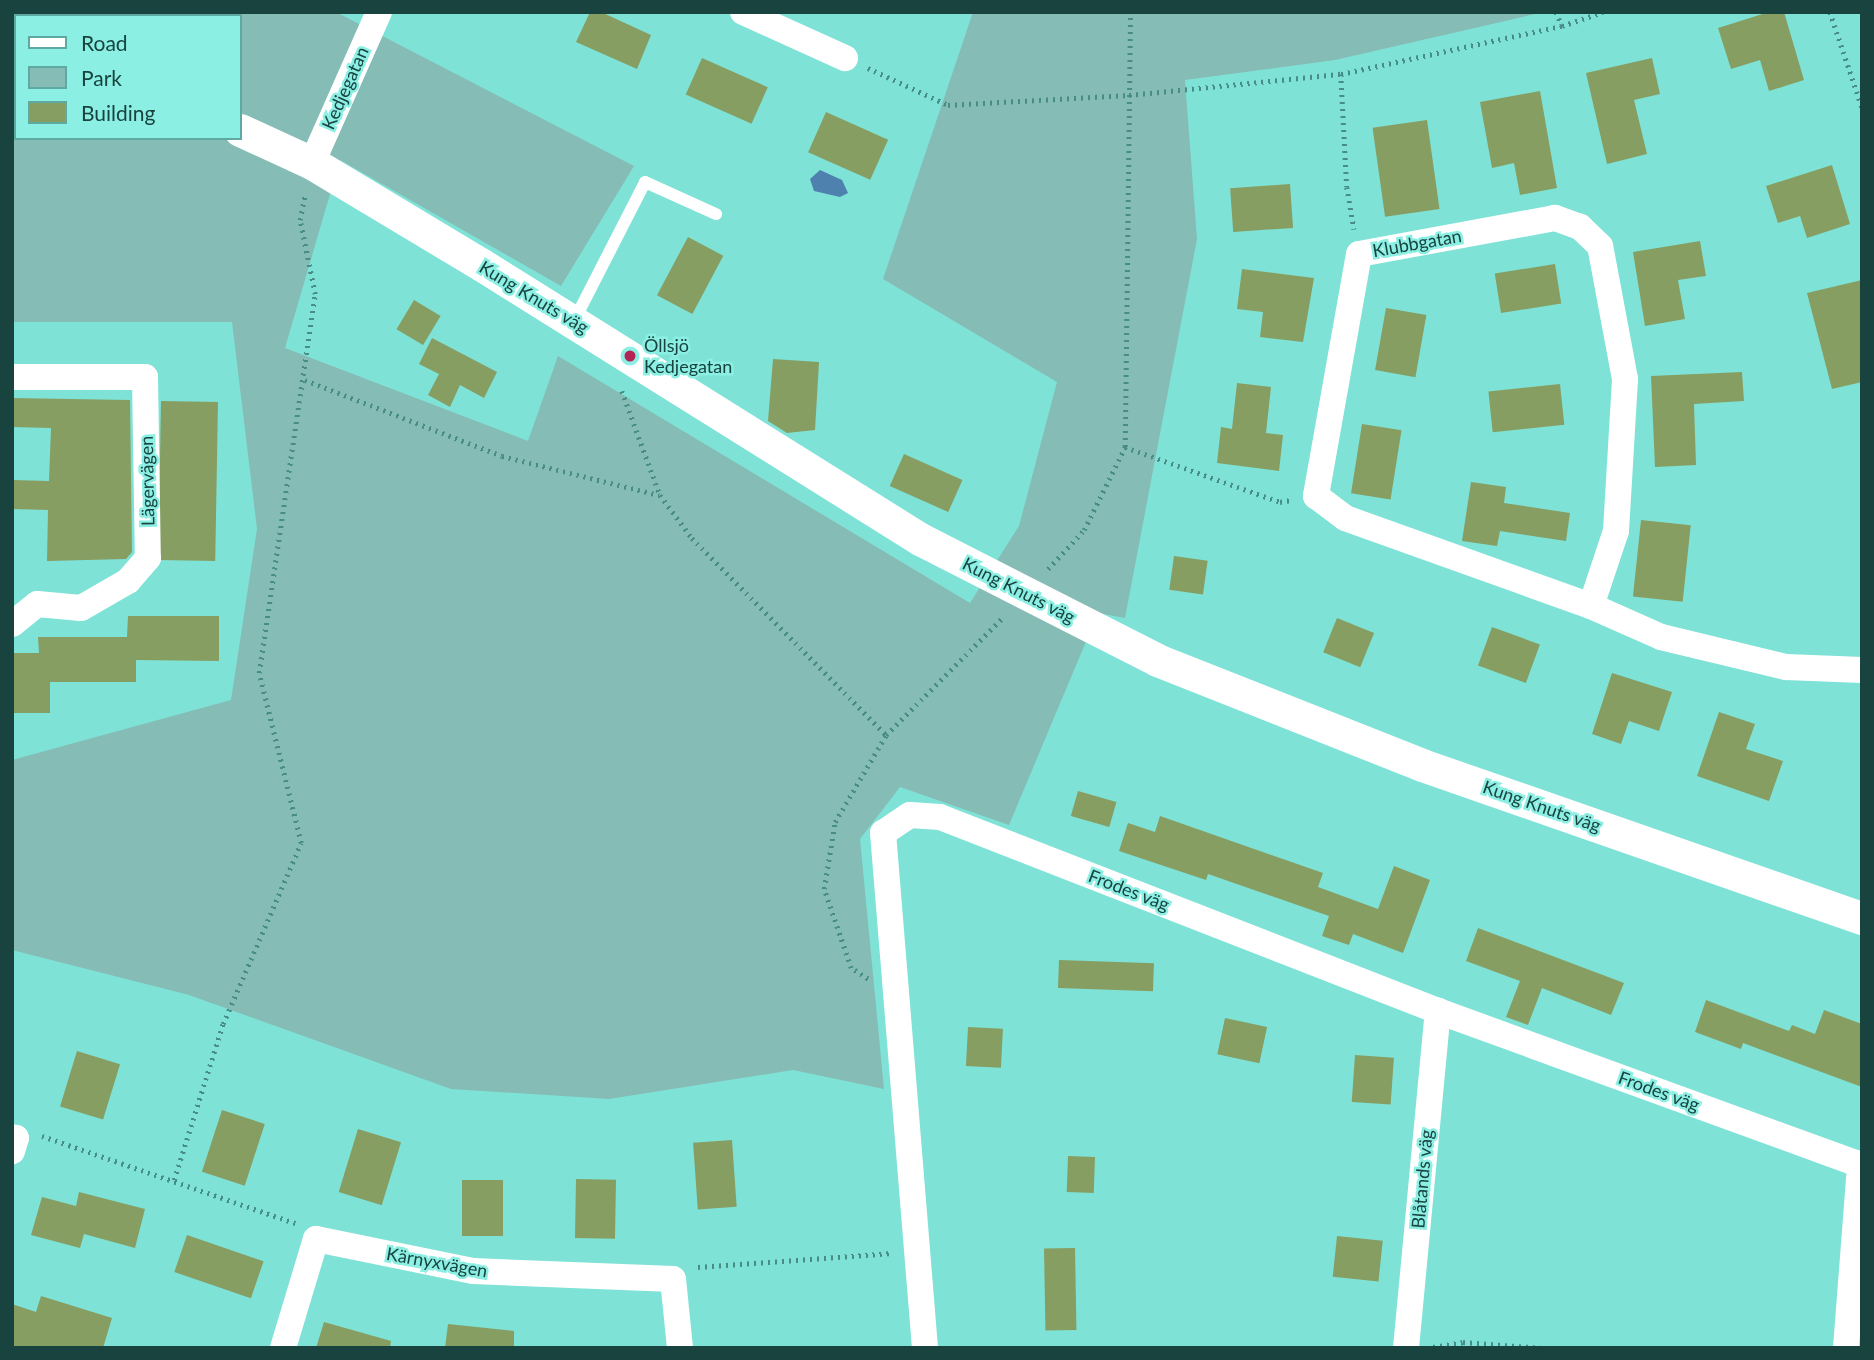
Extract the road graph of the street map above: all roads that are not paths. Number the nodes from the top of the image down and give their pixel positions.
1 (379, 12) edge
2 (743, 12) edge
3 (779, 19) edge
4 (845, 58) road end
5 (242, 131) edge
6 (312, 163) junction
7 (716, 214) dead end
8 (574, 321) junction
9 (12, 377) edge
10 (1591, 606) junction
11 (12, 624) edge
12 (1862, 670) edge
13 (1862, 918) edge
14 (1438, 1011) junction
15 (1861, 1165) edge
16 (284, 1348) edge
17 (680, 1348) edge
18 (925, 1348) edge
19 (1406, 1348) edge
20 (1846, 1348) edge

1 - 6 street, Kedjegatan
2 - 3 street
3 - 4 street
5 - 6 street, Kung Knuts väg
6 - 8 street, Kung Knuts väg
7 - 8 lane
8 - 13 street, Kung Knuts väg
9 - 11 street, Lägervägen
10 - 10 street, Klubbgatan
10 - 12 street
14 - 15 street, Frodes väg
14 - 18 street, Frodes väg
14 - 19 street, Blåtands väg
15 - 20 street
16 - 17 street, Kärnyxvägen

